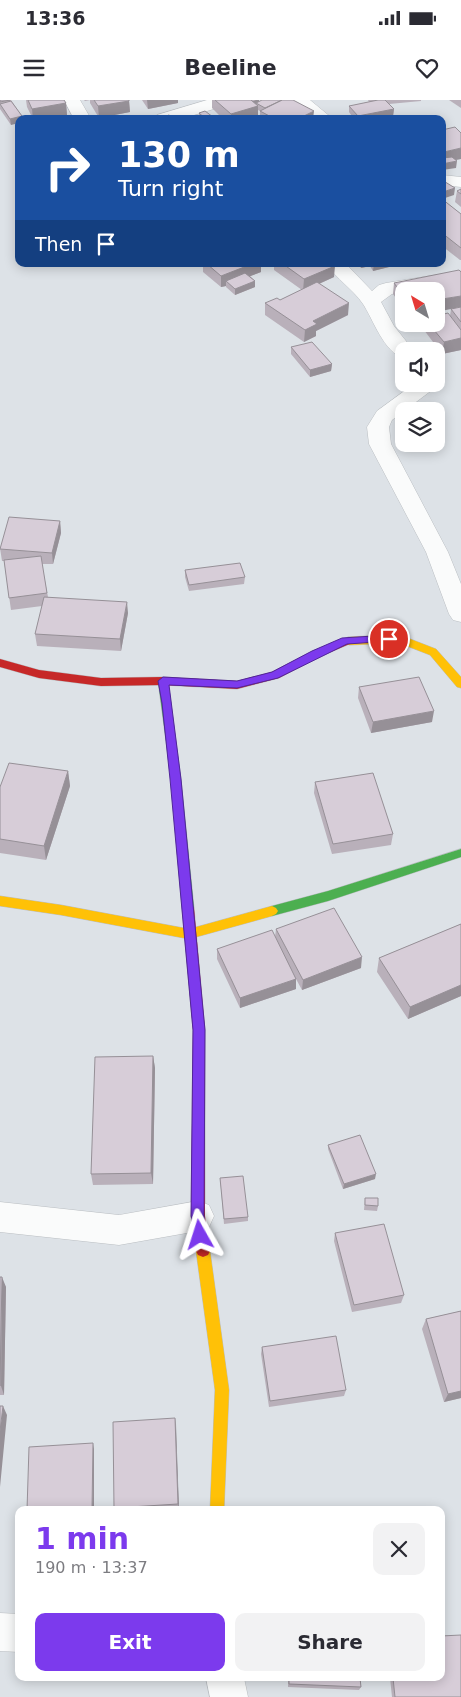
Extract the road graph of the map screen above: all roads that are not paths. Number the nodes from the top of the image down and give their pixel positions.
1 (72, 100) edge
2 (224, 100) edge
3 (299, 100) edge
4 (81, 115) edge
5 (180, 115) edge
6 (320, 115) edge
7 (446, 180) edge
8 (461, 182) edge
9 (339, 267) edge
10 (461, 277) edge
11 (371, 301) junction
12 (396, 342) edge
13 (417, 392) edge
14 (461, 614) edge
15 (0, 663) edge
16 (163, 681) junction
17 (461, 684) edge
18 (461, 853) edge
19 (0, 901) edge
20 (189, 934) junction
21 (0, 1216) edge
22 (198, 1216) junction
23 (217, 1506) edge
24 (0, 1632) edge
25 (15, 1633) edge
26 (226, 1681) edge
27 (229, 1697) edge

1 - 4 street
2 - 5 street
3 - 6 street
7 - 8 street
9 - 11 street
10 - 11 street
11 - 12 street
13 - 14 street
15 - 16 street
16 - 17 street
16 - 20 street
18 - 20 street
19 - 20 street
20 - 22 street
21 - 22 street
22 - 23 street
24 - 25 street
26 - 27 street

